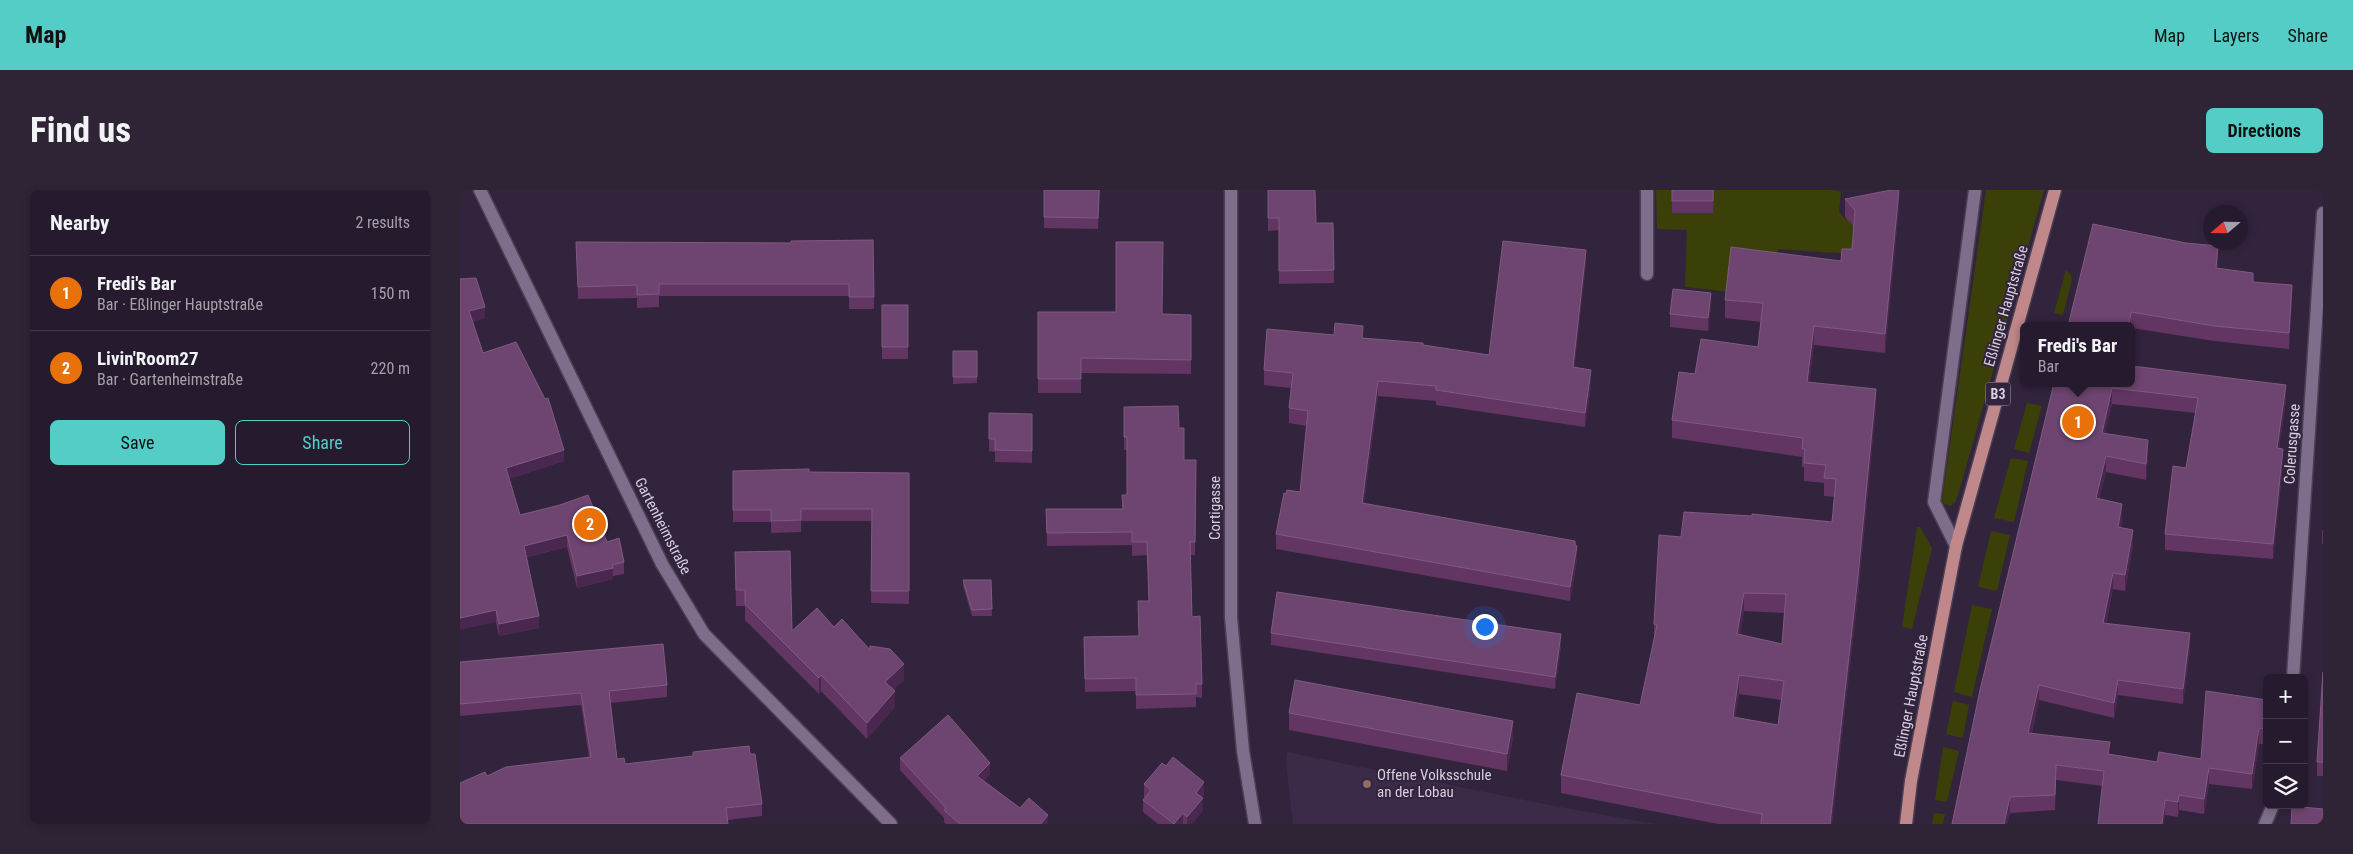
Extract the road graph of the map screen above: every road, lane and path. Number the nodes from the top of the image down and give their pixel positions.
1 (480, 190) edge
2 (1231, 190) edge
3 (1647, 190) edge
4 (1975, 190) edge
5 (2055, 190) edge
6 (2323, 213) edge
7 (1647, 274) dead end
8 (1956, 546) junction
9 (2293, 674) edge
10 (2271, 809) edge
11 (891, 824) edge
12 (1254, 824) edge
13 (1906, 824) edge
14 (2265, 824) edge

1 - 11 street, Gartenheimstraße
2 - 12 street, Cortigasse
3 - 7 street
4 - 8 street
5 - 8 main road, Eßlinger Hauptstraße / B3
6 - 9 street, Colerusgasse
8 - 13 main road, Eßlinger Hauptstraße / B3
10 - 14 street

